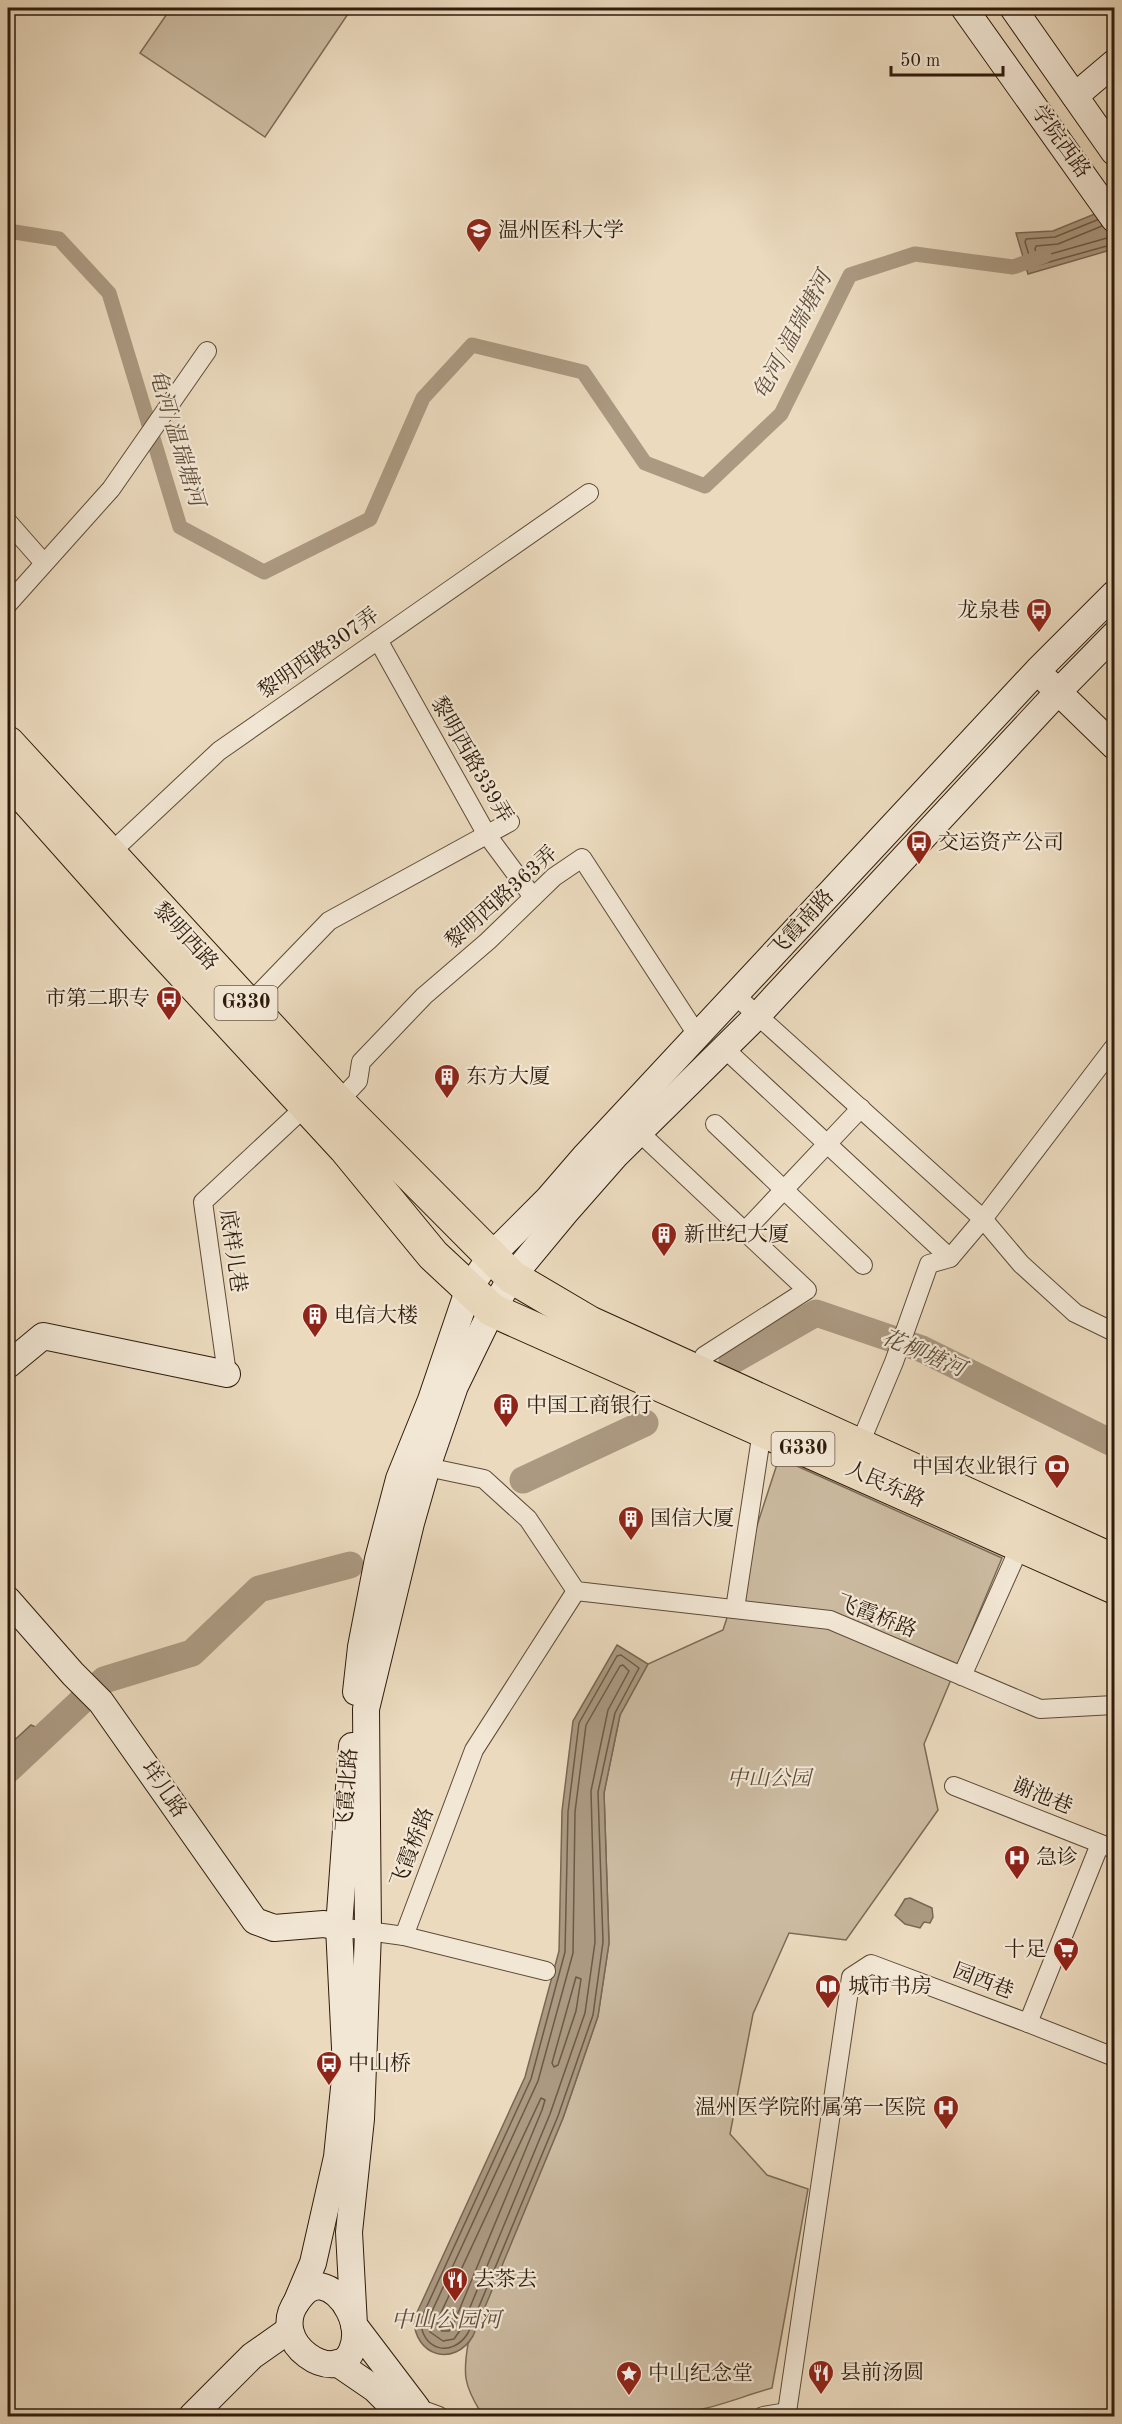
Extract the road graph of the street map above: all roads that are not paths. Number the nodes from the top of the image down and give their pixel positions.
1 (964, 8) edge
2 (1013, 8) edge
3 (1114, 63) edge
4 (1075, 96) junction
5 (1114, 152) edge
6 (1110, 212) edge
7 (207, 351) dead end
8 (589, 493) dead end
9 (8, 522) edge
10 (44, 563) junction
11 (1114, 594) edge
12 (8, 604) edge
13 (1114, 635) edge
14 (378, 640) junction
15 (1037, 671) junction
16 (1058, 692) junction
17 (8, 743) edge
18 (1114, 746) edge
19 (8, 778) edge
20 (510, 822) dead end
21 (487, 835) junction
22 (100, 863) junction
23 (533, 897) junction
24 (736, 996) junction
25 (248, 1005) junction
26 (758, 1015) junction
27 (698, 1036) junction
28 (1114, 1047) edge
29 (726, 1050) junction
30 (322, 1104) junction
31 (861, 1108) junction
32 (716, 1124) dead end
33 (640, 1133) junction
34 (827, 1144) junction
35 (784, 1190) junction
36 (984, 1219) junction
37 (744, 1232) junction
38 (950, 1258) junction
39 (502, 1266) junction
40 (863, 1266) dead end
41 (480, 1299) junction
42 (1114, 1332) edge
43 (704, 1356) dead end
44 (8, 1365) edge
45 (227, 1374) joint
46 (762, 1431) junction
47 (859, 1446) junction
48 (427, 1467) junction
49 (1021, 1544) junction
50 (1114, 1561) edge
51 (1114, 1587) edge
52 (576, 1591) junction
53 (8, 1600) edge
54 (735, 1609) junction
55 (962, 1677) junction
56 (1114, 1706) edge
57 (954, 1786) dead end
58 (1107, 1847) edge
59 (339, 1928) junction
60 (368, 1932) junction
61 (404, 1936) junction
62 (546, 1971) dead end
63 (1028, 2023) junction
64 (1114, 2057) edge
65 (296, 2303) junction
66 (354, 2325) junction
67 (290, 2330) junction
68 (337, 2363) junction
69 (412, 2413) edge
70 (789, 2414) edge
71 (192, 2416) edge
72 (763, 2416) edge

1 - 6 main road, 学院西路
2 - 4 main road, 学院西路
3 - 4 main road
4 - 5 main road, 学院西路
7 - 10 street
8 - 14 street, 黎明西路307弄
9 - 10 street
10 - 12 street
11 - 15 main road, 飞霞南路
13 - 16 main road, 飞霞南路
14 - 21 street, 黎明西路339弄
14 - 22 street, 黎明西路307弄
15 - 16 main road
15 - 24 main road, 飞霞南路
16 - 18 main road
16 - 26 main road, 飞霞南路
17 - 22 highway, 黎明西路 / G330
19 - 22 highway, 黎明西路 / G330
20 - 21 street
21 - 23 street, 黎明西路339弄
21 - 25 street
22 - 25 highway, 黎明西路 / G330
22 - 30 highway, 黎明西路 / G330
23 - 27 street, 黎明西路363弄
23 - 30 street, 黎明西路363弄
24 - 26 street
24 - 27 main road, 飞霞南路
25 - 30 highway, 黎明西路 / G330
26 - 29 main road, 飞霞南路
26 - 31 street
27 - 39 main road, 飞霞南路
28 - 36 street
29 - 33 main road, 飞霞南路
29 - 34 street
30 - 39 highway, 黎明西路 / G330
30 - 41 highway, 黎明西路 / G330
30 - 45 street, 底样儿巷
31 - 34 street
31 - 36 street
32 - 35 street
33 - 37 street
33 - 39 main road, 飞霞南路
34 - 35 street
34 - 38 street
35 - 37 street
35 - 40 street
36 - 38 street
36 - 42 street
37 - 43 street
38 - 47 street
39 - 41 main road
39 - 47 highway, 人民东路 / G330
41 - 46 highway, 人民东路 / G330
41 - 48 main road, 飞霞北路
41 - 59 main road, 飞霞北路
44 - 45 main road
46 - 49 highway, 人民东路 / G330
46 - 54 street
47 - 50 highway, 人民东路 / G330
48 - 52 street
48 - 60 main road, 飞霞北路
49 - 51 highway, 人民东路 / G330
49 - 55 street
52 - 54 street, 飞霞桥路
52 - 61 street, 飞霞桥路
53 - 59 main road, 垟儿路
54 - 55 street, 飞霞桥路
55 - 56 street, 飞霞桥路
57 - 58 street, 谢池巷
58 - 63 street, 园西巷
59 - 60 street
59 - 65 main road, 飞霞北路
60 - 61 street
60 - 66 main road, 飞霞北路
61 - 62 street
63 - 64 street
63 - 70 street, 园西巷
65 - 66 main road
65 - 67 main road, 飞霞北路
66 - 68 main road, 飞霞北路
66 - 69 main road
67 - 68 main road
67 - 71 main road
68 - 69 main road
70 - 72 street

